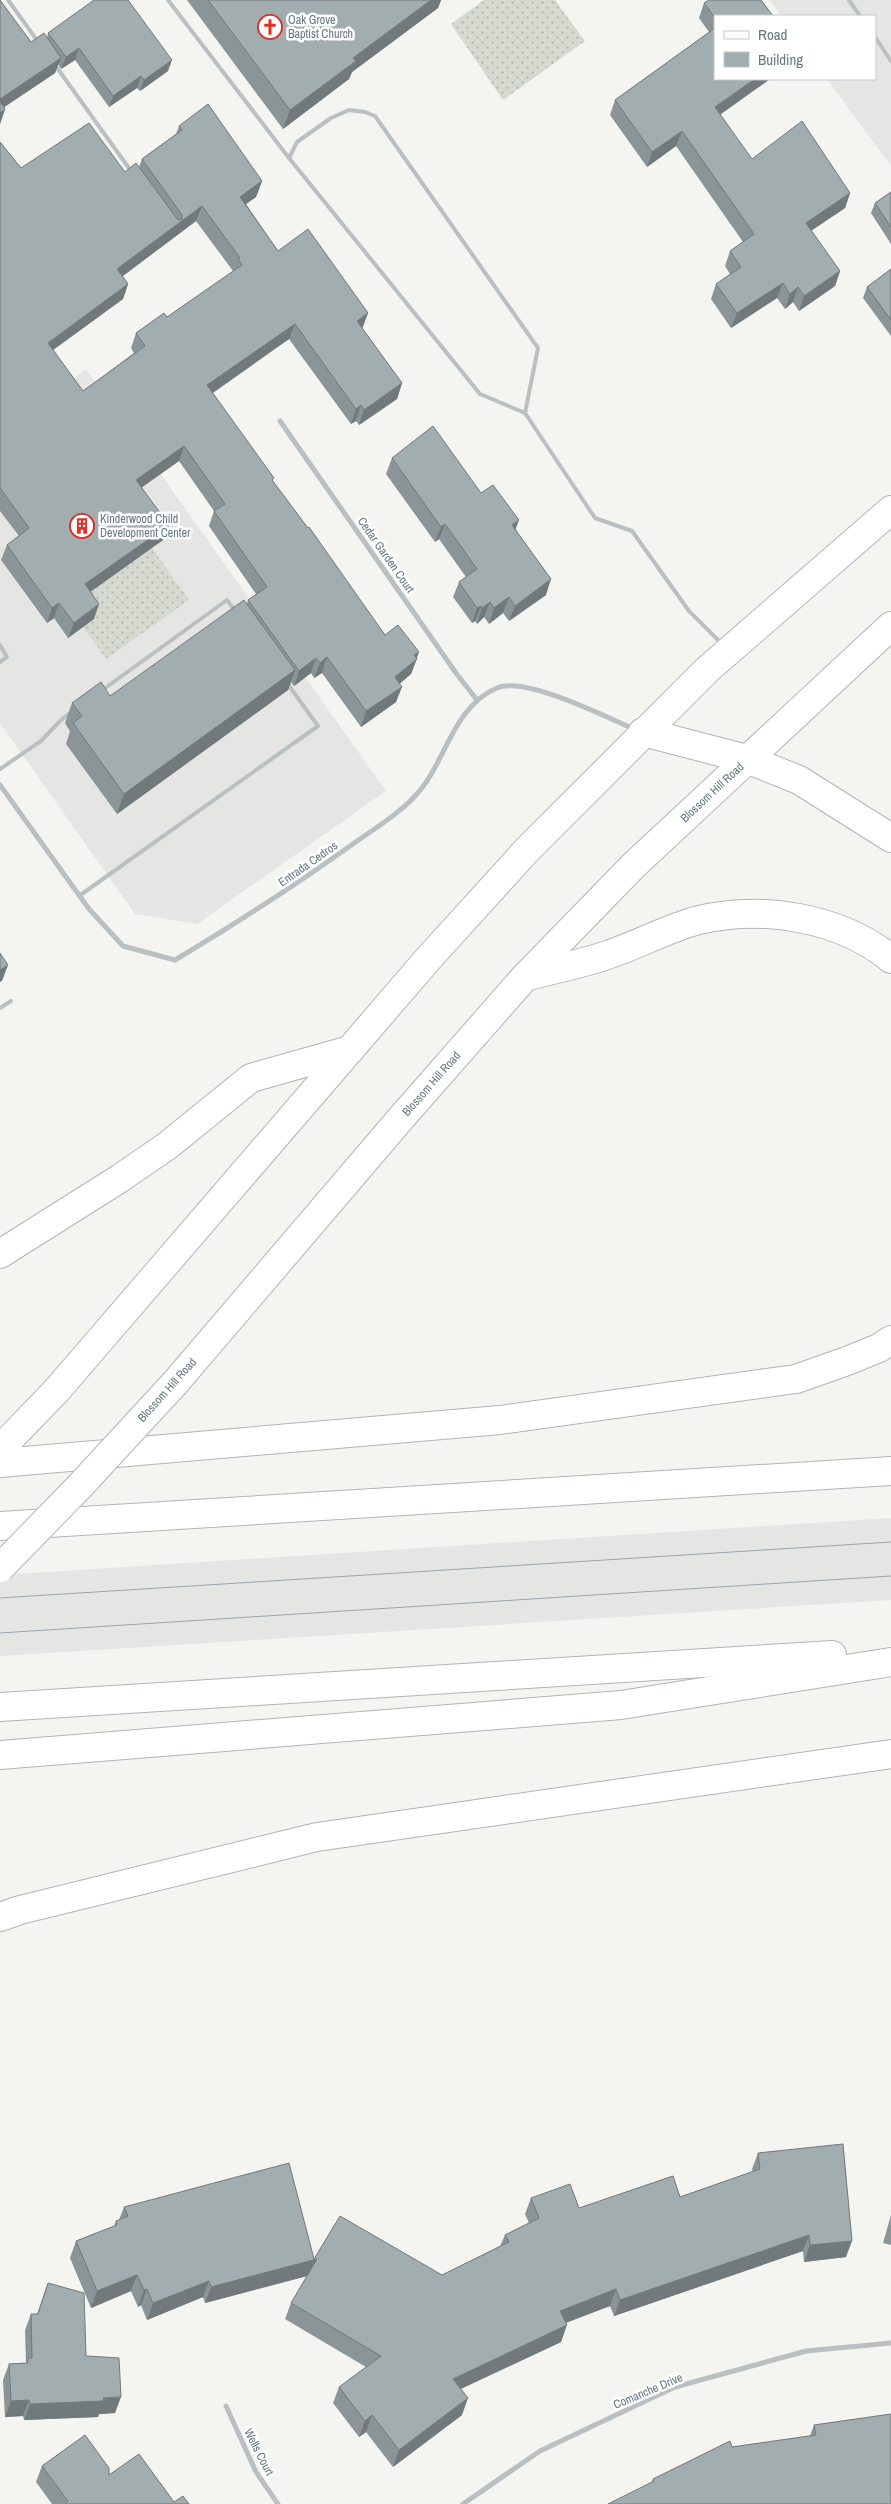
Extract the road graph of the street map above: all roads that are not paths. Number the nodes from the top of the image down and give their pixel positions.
1 (8, 0) edge
2 (168, 0) edge
3 (849, 0) edge
4 (859, 15) edge
5 (876, 38) edge
6 (43, 48) edge
7 (49, 56) edge
8 (891, 61) edge
9 (289, 158) junction
10 (134, 176) edge
11 (525, 413) junction
12 (280, 421) dead end
13 (891, 510) edge
14 (238, 616) edge
15 (891, 626) edge
16 (0, 645) edge
17 (728, 650) junction
18 (0, 662) edge
19 (284, 679) edge
20 (100, 692) edge
21 (477, 700) junction
22 (76, 709) edge
23 (643, 732) junction
24 (747, 759) junction
25 (0, 769) edge
26 (0, 785) edge
27 (891, 838) edge
28 (80, 896) junction
29 (891, 959) edge
30 (525, 977) junction
31 (10, 1001) dead end
32 (0, 1008) edge
33 (350, 1050) junction
34 (0, 1254) edge
35 (891, 1340) edge
36 (0, 1449) edge
37 (0, 1463) edge
38 (891, 1471) edge
39 (0, 1526) edge
40 (0, 1568) edge
41 (891, 1652) edge
42 (891, 1662) edge
43 (0, 1707) edge
44 (891, 1754) edge
45 (0, 1755) edge
46 (0, 1917) edge
47 (891, 2343) edge
48 (226, 2406) dead end
49 (278, 2504) edge
50 (463, 2504) edge

1 - 6 lane
2 - 9 lane
3 - 4 lane
5 - 8 lane
7 - 10 lane
9 - 11 lane
9 - 11 lane
11 - 17 lane
12 - 21 street, Cedar Garden Court
13 - 17 main road
14 - 20 lane
15 - 24 main road, Blossom Hill Road
16 - 18 lane
17 - 23 main road
19 - 28 lane
21 - 23 street, Entrada Cedros
21 - 28 street, Entrada Cedros
22 - 25 lane
23 - 24 main road
23 - 33 main road
24 - 27 main road
24 - 30 main road, Blossom Hill Road
26 - 28 street, Entrada Cedros
29 - 30 main road
30 - 40 main road, Blossom Hill Road, bridge
31 - 32 lane
33 - 34 main road
33 - 36 main road
35 - 37 main road
38 - 39 main road
41 - 43 main road
42 - 45 main road
44 - 46 main road
47 - 50 street, Comanche Drive
48 - 49 street, Wells Court

